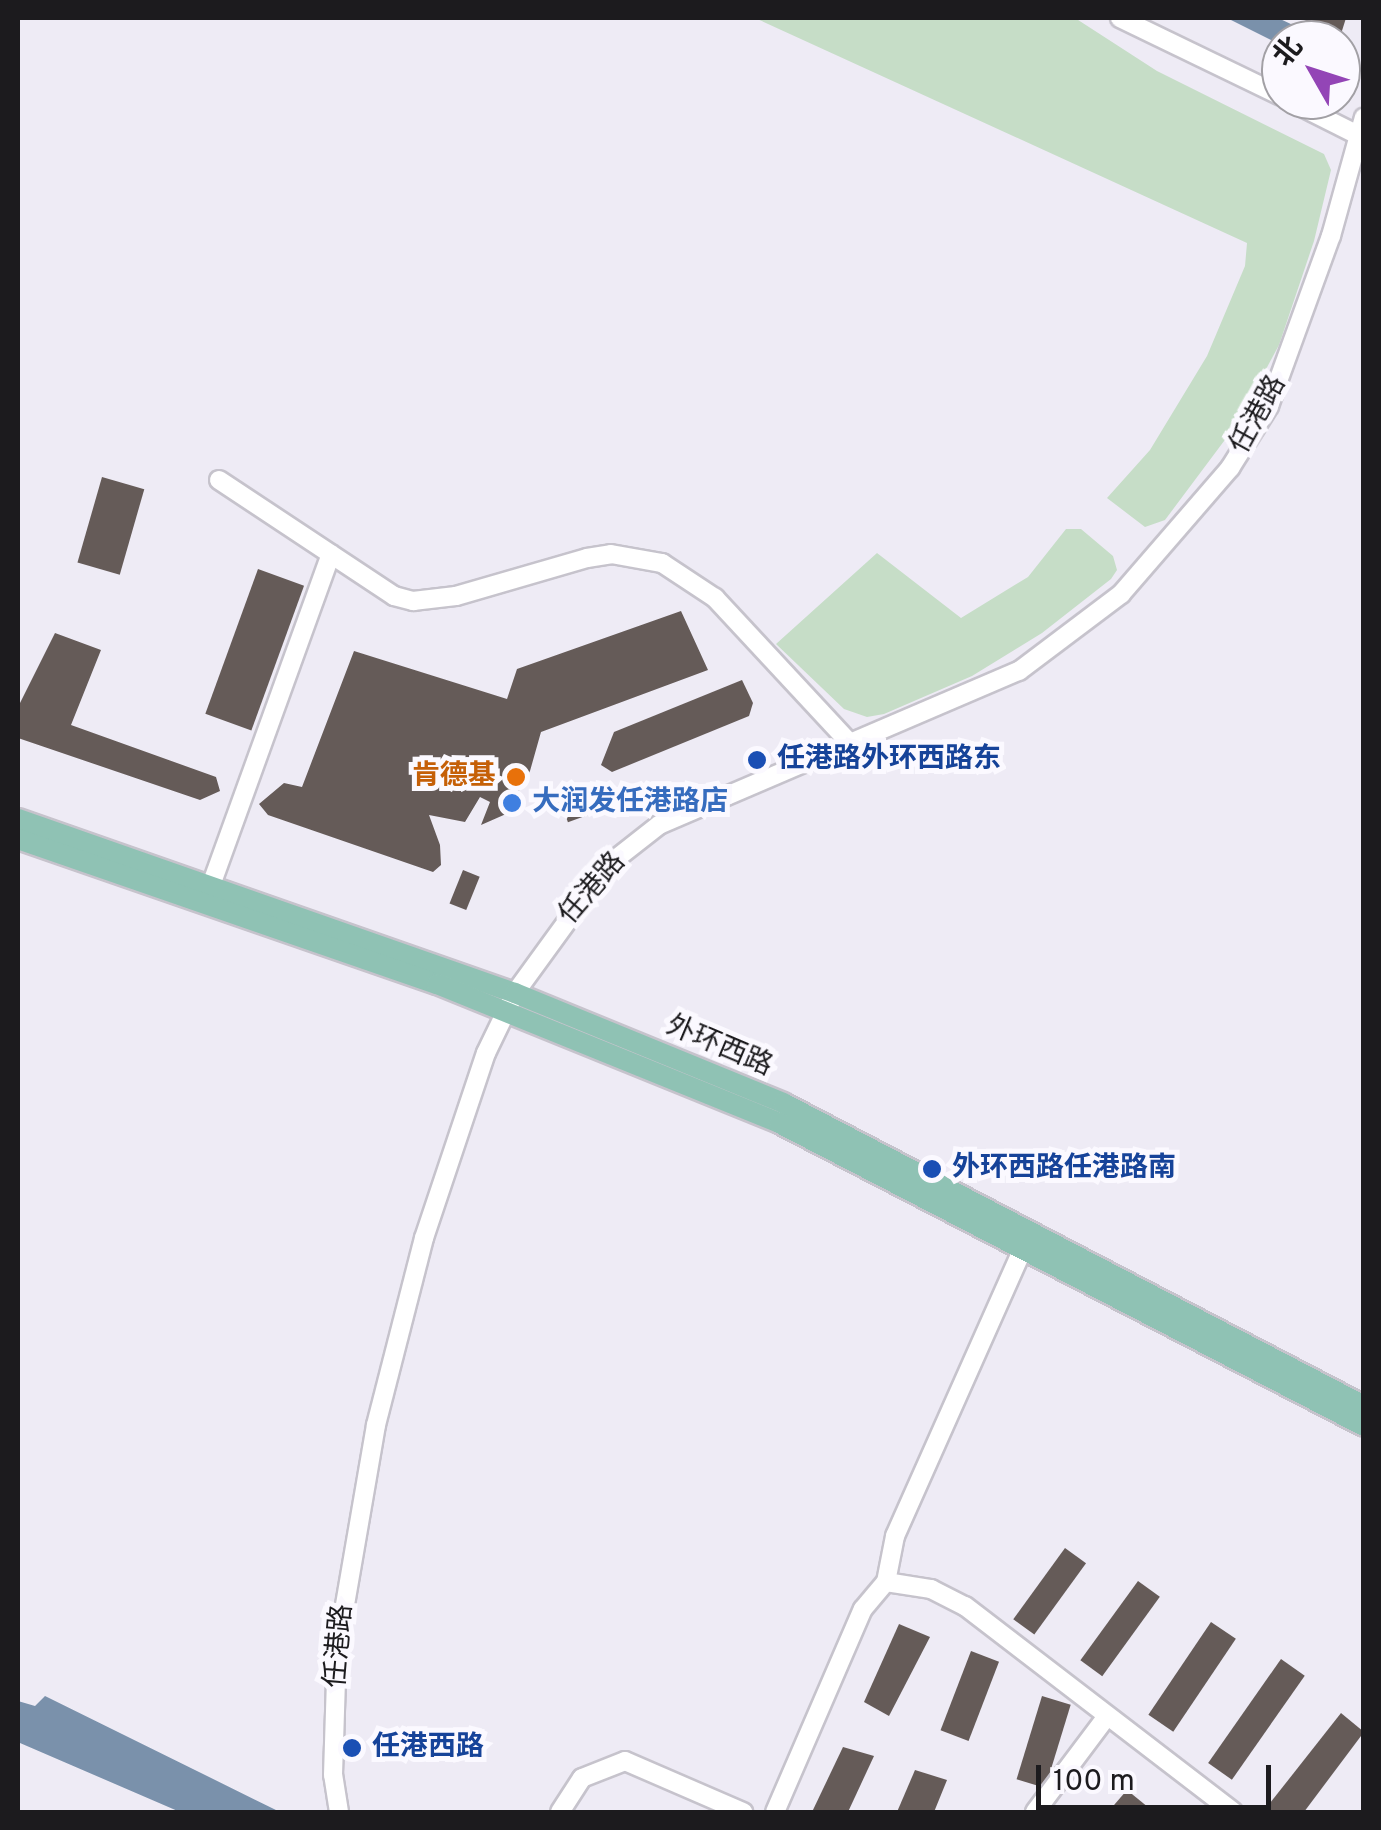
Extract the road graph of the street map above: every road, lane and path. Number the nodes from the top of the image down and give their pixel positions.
1 (1120, 18) edge
2 (1261, 86) edge
3 (1364, 117) edge
4 (1327, 120) edge
5 (1361, 137) edge
6 (218, 480) dead end
7 (331, 554) junction
8 (848, 742) junction
9 (18, 819) edge
10 (18, 839) edge
11 (210, 888) junction
12 (510, 1002) junction
13 (1022, 1250) junction
14 (1364, 1406) edge
15 (1364, 1426) edge
16 (886, 1582) junction
17 (1104, 1720) junction
18 (339, 1812) edge
19 (560, 1812) edge
20 (744, 1812) edge
21 (775, 1812) edge
22 (1035, 1812) edge
23 (1233, 1812) edge

1 - 2 street
3 - 5 street, 任港路
4 - 5 street
5 - 8 street, 任港路
6 - 7 street
7 - 8 street
7 - 11 street
8 - 12 street, 任港路
9 - 11 main road, 外环西路
10 - 12 main road, 外环西路
11 - 12 main road, 外环西路
12 - 13 main road, 外环西路
12 - 14 main road, 外环西路
12 - 18 street, 任港路
13 - 15 main road, 外环西路
13 - 16 street
16 - 17 street
16 - 21 street
17 - 22 street
17 - 23 street
19 - 20 street

